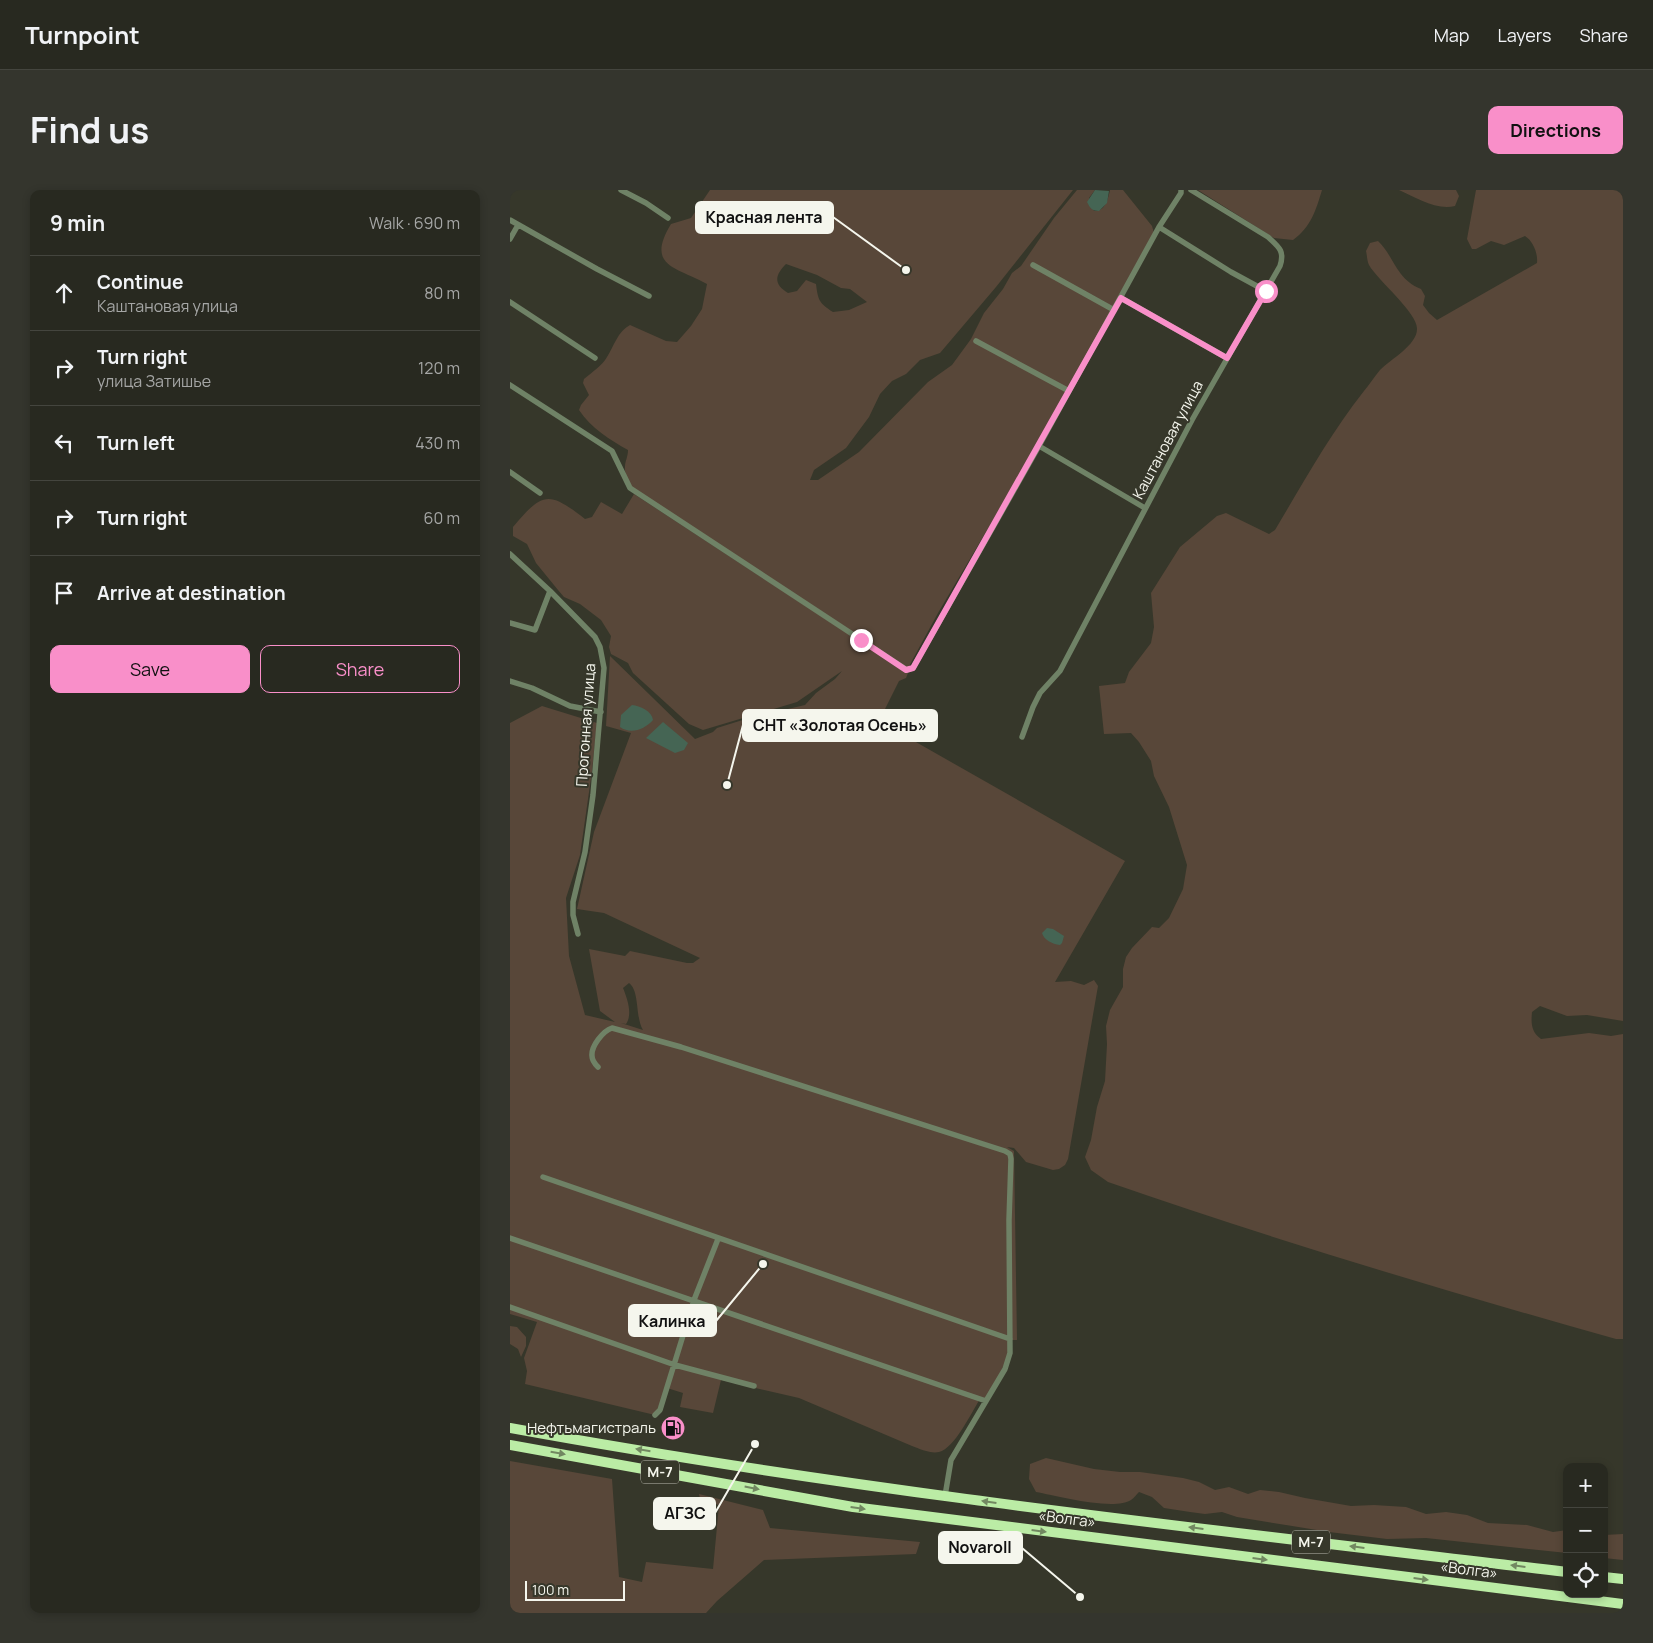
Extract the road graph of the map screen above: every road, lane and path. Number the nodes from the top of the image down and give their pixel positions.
1 (621, 190) edge
2 (1181, 190) edge
3 (1191, 190) edge
4 (668, 218) dead end
5 (510, 220) edge
6 (518, 225) junction
7 (1159, 227) junction
8 (510, 239) edge
9 (1033, 265) dead end
10 (1266, 291) junction
11 (649, 296) dead end
12 (1121, 298) junction
13 (510, 302) edge
14 (1114, 310) junction
15 (976, 341) dead end
16 (595, 358) dead end
17 (1227, 358) junction
18 (510, 385) edge
19 (1069, 391) junction
20 (1039, 446) junction
21 (510, 472) edge
22 (540, 493) dead end
23 (1145, 508) junction
24 (510, 554) edge
25 (550, 591) junction
26 (510, 623) edge
27 (510, 681) edge
28 (601, 712) junction
29 (1022, 738) dead end
30 (578, 934) dead end
31 (598, 1067) dead end
32 (543, 1177) dead end
33 (510, 1238) edge
34 (718, 1239) junction
35 (694, 1300) junction
36 (510, 1307) edge
37 (1010, 1339) junction
38 (675, 1365) junction
39 (754, 1386) dead end
40 (986, 1401) junction
41 (655, 1416) dead end
42 (510, 1428) edge
43 (510, 1445) edge
44 (945, 1496) junction
45 (1563, 1572) edge
46 (1608, 1577) edge
47 (1623, 1579) edge
48 (1623, 1604) edge

1 - 4 street
2 - 7 street
3 - 10 street, Каштановая улица
5 - 6 street
6 - 8 street
6 - 11 street
7 - 10 street
7 - 12 street
9 - 14 street
10 - 17 street, Каштановая улица
12 - 14 street
12 - 17 street
13 - 16 street
14 - 19 street
15 - 19 street
17 - 23 street, Каштановая улица
18 - 20 street
19 - 20 street
20 - 23 street
21 - 22 street
23 - 29 street, Каштановая улица
24 - 25 street, Прогонная улица
25 - 26 street
25 - 28 street, Прогонная улица
27 - 28 street
28 - 30 street, Прогонная улица
31 - 37 street
32 - 34 street
33 - 35 street
34 - 35 street
34 - 37 street
35 - 38 street
35 - 40 street
36 - 38 street
37 - 40 street
38 - 39 street
38 - 41 street
40 - 44 street
44 -> 42 highway, «Волга» / М-7
43 -> 48 highway, «Волга» / М-7
45 -> 44 highway, «Волга» / М-7
46 - 47 highway

